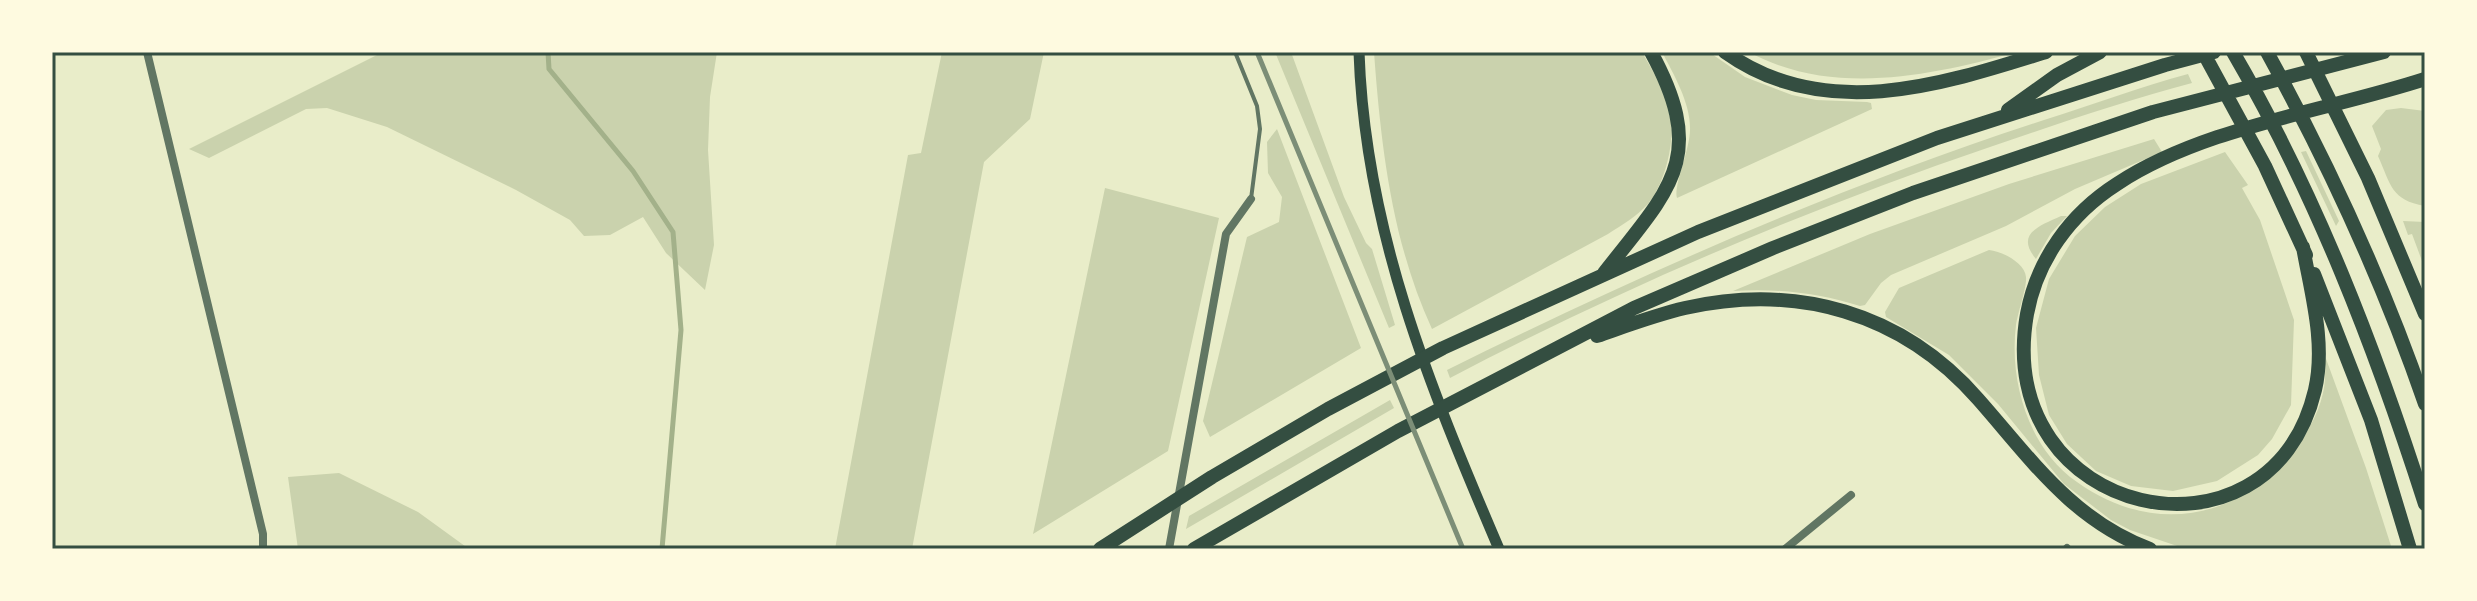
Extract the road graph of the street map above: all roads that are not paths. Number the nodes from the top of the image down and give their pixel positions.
1 (147, 52) edge
2 (1235, 52) edge
3 (1359, 52) edge
4 (1651, 52) edge
5 (1725, 52) edge
6 (2046, 52) edge
7 (2100, 52) edge
8 (2203, 52) edge
9 (2214, 52) edge
10 (2233, 52) edge
11 (2267, 52) edge
12 (2306, 52) edge
13 (2384, 52) edge
14 (2425, 79) edge
15 (1995, 119) junction
16 (1251, 199) joint
17 (2303, 247) junction
18 (1601, 276) junction
19 (2425, 314) edge
20 (1552, 353) junction
21 (2425, 404) edge
22 (1851, 495) dead end
23 (2425, 504) edge
24 (263, 549) edge
25 (1100, 549) edge
26 (1169, 549) edge
27 (1194, 549) edge
28 (1499, 549) edge
29 (1785, 549) edge
30 (2150, 549) edge
31 (2410, 549) edge

1 - 24 street
2 - 16 lane
3 - 28 main road
4 - 18 highway
5 - 6 highway
7 - 15 highway
8 - 17 highway
9 - 15 highway
10 - 23 highway
11 - 21 highway
12 - 19 highway
13 - 20 highway
14 - 17 highway
15 - 18 highway
16 - 26 street
17 - 31 highway
18 - 25 highway
20 - 27 highway
20 - 30 highway
22 - 29 street

